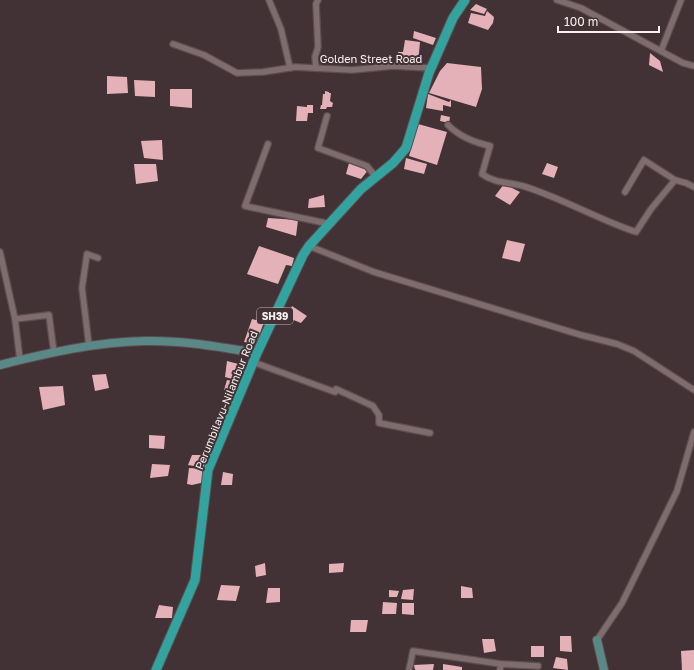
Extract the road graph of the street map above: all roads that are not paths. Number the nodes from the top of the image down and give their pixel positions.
1 (269, 0) edge
2 (318, 0) edge
3 (465, 0) edge
4 (557, 0) edge
5 (681, 0) edge
6 (173, 44) dead end
7 (661, 51) junction
8 (694, 66) edge
9 (290, 68) junction
10 (316, 68) junction
11 (431, 68) junction
12 (327, 116) dead end
13 (448, 125) dead end
14 (268, 144) dead end
15 (376, 177) junction
16 (674, 180) junction
17 (694, 187) edge
18 (625, 192) dead end
19 (330, 224) junction
20 (309, 246) junction
21 (0, 252) edge
22 (98, 258) dead end
23 (15, 320) junction
24 (89, 346) junction
25 (54, 352) junction
26 (255, 357) junction
27 (20, 360) junction
28 (0, 365) edge
29 (694, 390) edge
30 (694, 432) edge
31 (430, 433) dead end
32 (597, 640) joint
33 (538, 666) dead end
34 (500, 667) edge
35 (156, 670) edge
36 (409, 670) edge
37 (604, 670) edge

1 - 9 street
2 - 10 street
3 - 11 main road, Perumbilavu-Nilambur Road / SH39
4 - 7 street
5 - 7 street
6 - 9 street, Golden Street Road
7 - 8 street
9 - 10 street, Golden Street Road
10 - 11 street, Golden Street Road
11 - 15 main road, Perumbilavu-Nilambur Road / SH39
12 - 15 street
13 - 16 street
14 - 19 street
15 - 19 main road, Perumbilavu-Nilambur Road / SH39
16 - 17 street
16 - 18 street
19 - 20 main road, Perumbilavu-Nilambur Road / SH39
20 - 26 main road, Perumbilavu-Nilambur Road / SH39
20 - 29 street
21 - 23 street
22 - 24 street
23 - 25 street
23 - 27 street
24 - 25 main road
24 - 26 main road
25 - 27 main road
26 - 31 street
26 - 35 main road, Perumbilavu-Nilambur Road / SH39
27 - 28 main road
30 - 32 street
32 - 37 main road
33 - 34 street
34 - 36 street

